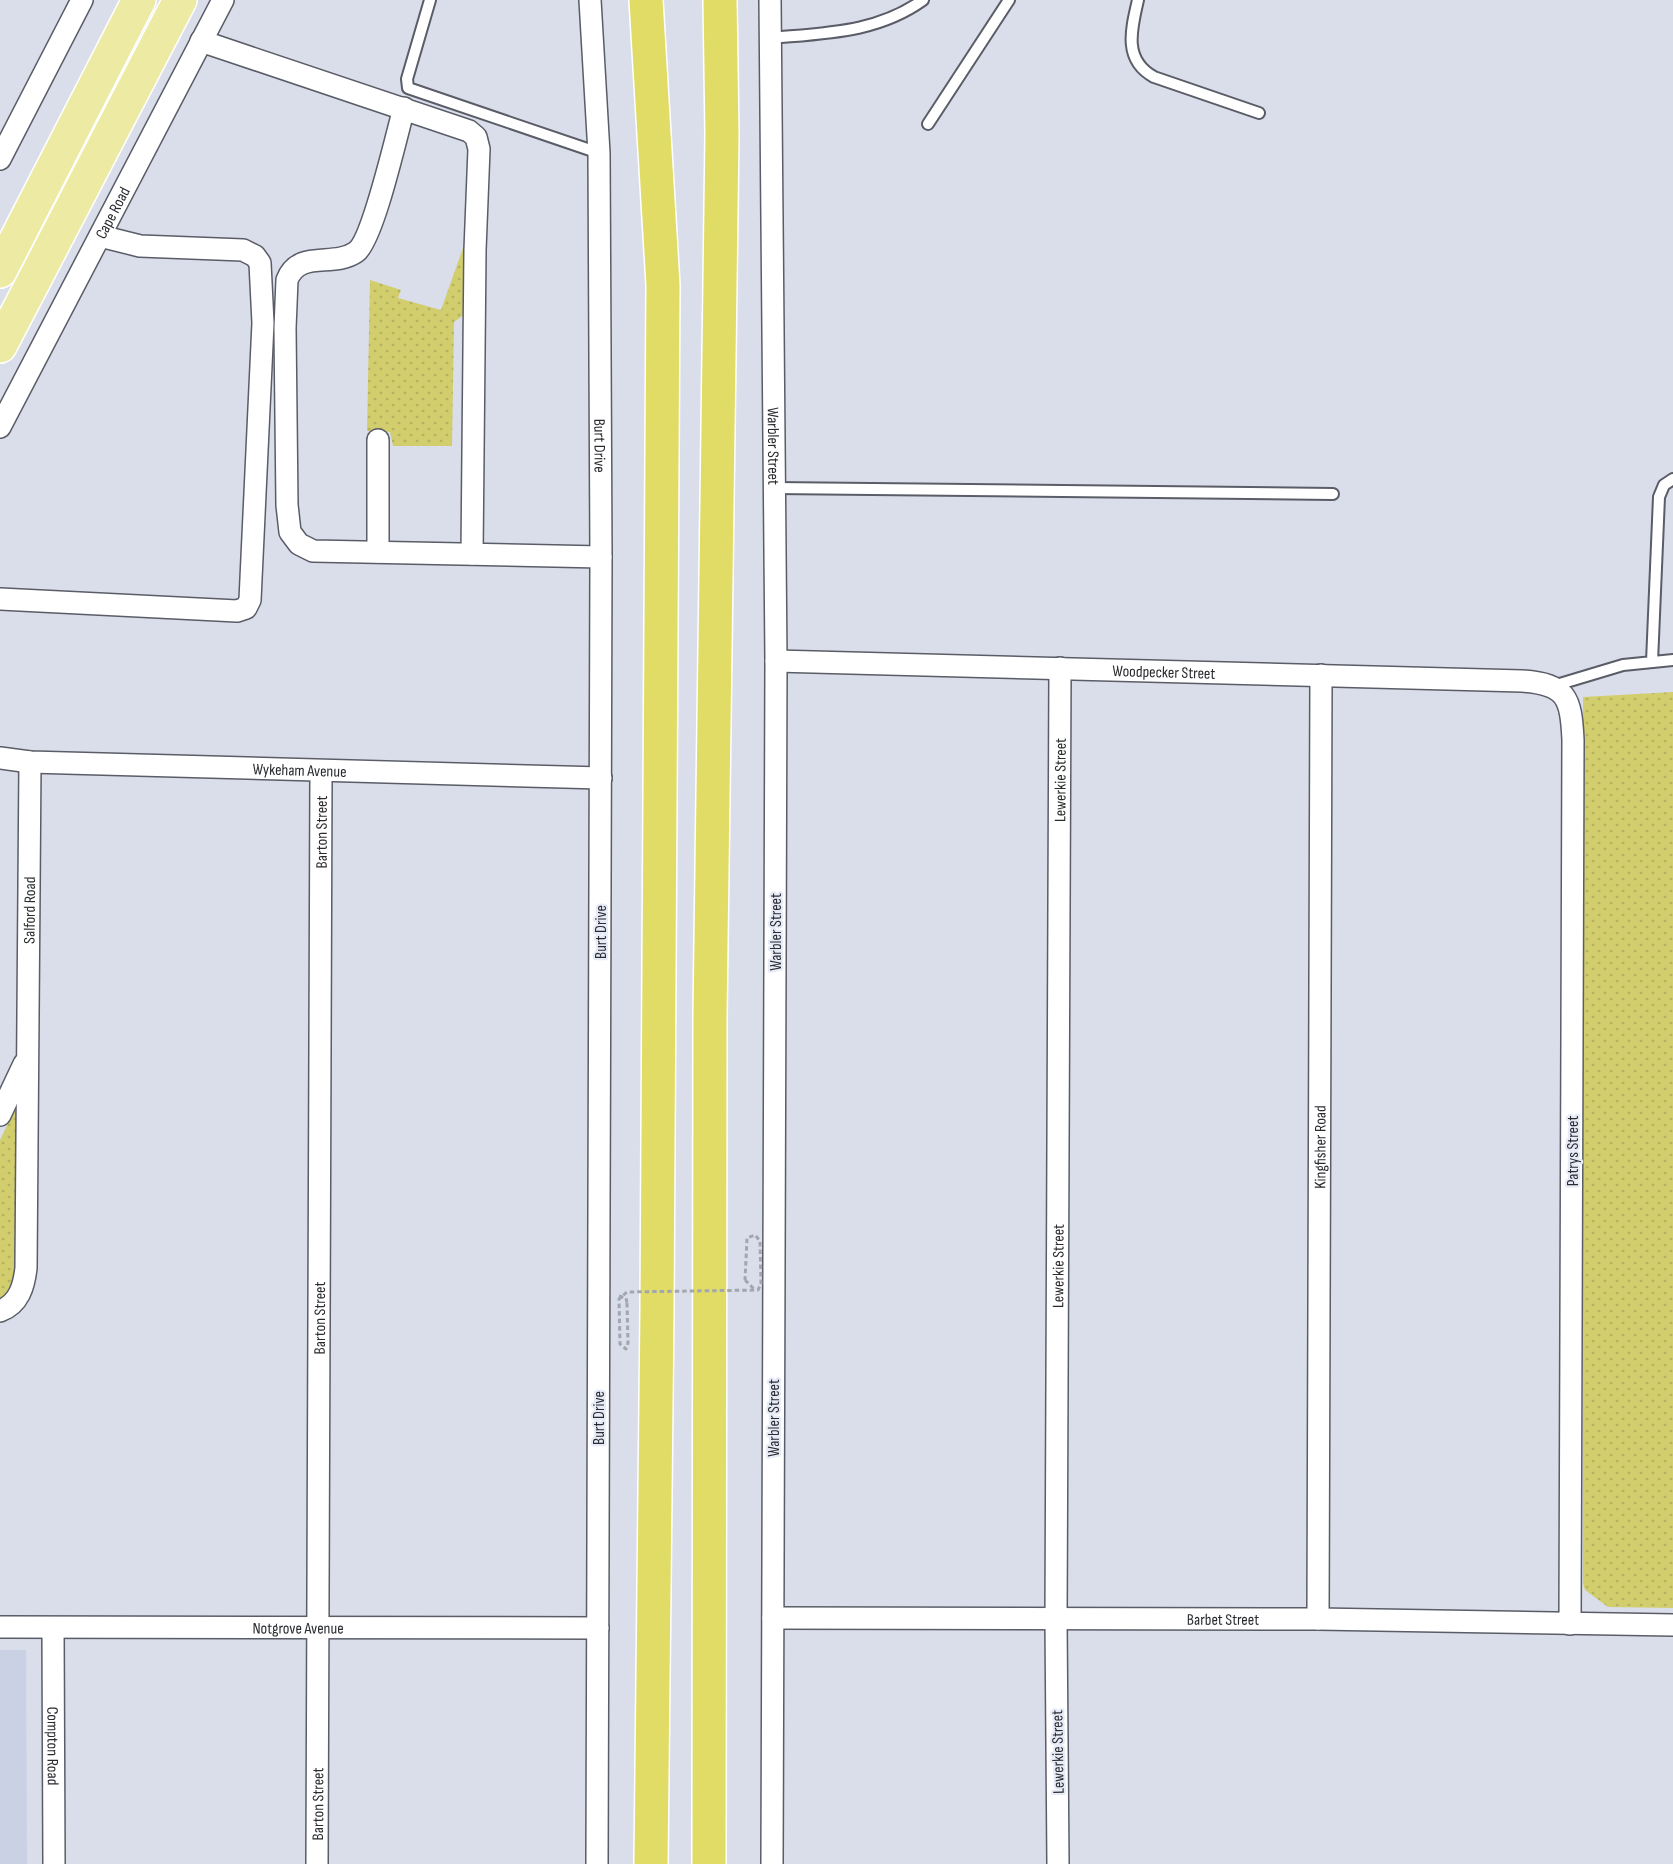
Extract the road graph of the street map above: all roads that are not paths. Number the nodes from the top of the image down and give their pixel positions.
1 (82, 0) edge
2 (140, 0) edge
3 (180, 0) edge
4 (223, 0) edge
5 (430, 0) edge
6 (590, 0) edge
7 (646, 0) edge
8 (706, 0) edge
9 (720, 0) edge
10 (770, 0) edge
11 (923, 0) edge
12 (1009, 0) edge
13 (1138, 0) edge
14 (770, 38) junction
15 (201, 41) junction
16 (404, 108) junction
17 (1259, 112) dead end
18 (928, 124) dead end
19 (722, 135) junction
20 (599, 153) junction
21 (0, 159) edge
22 (100, 236) junction
23 (0, 271) edge
24 (0, 346) edge
25 (0, 427) edge
26 (378, 440) dead end
27 (1673, 479) edge
28 (774, 488) junction
29 (1332, 494) dead end
30 (378, 552) junction
31 (472, 554) junction
32 (601, 557) junction
33 (0, 599) edge
34 (1673, 660) edge
35 (776, 661) junction
36 (1652, 662) junction
37 (1060, 668) junction
38 (1321, 675) junction
39 (1553, 686) junction
40 (0, 758) edge
41 (30, 762) junction
42 (321, 772) junction
43 (601, 778) junction
44 (27, 1058) junction
45 (0, 1116) edge
46 (0, 1311) edge
47 (711, 1524) junction
48 (773, 1618) junction
49 (1318, 1619) junction
50 (1056, 1621) junction
51 (1570, 1624) junction
52 (1673, 1625) edge
53 (0, 1627) edge
54 (317, 1627) junction
55 (53, 1628) junction
56 (598, 1628) junction
57 (54, 1864) edge
58 (317, 1864) edge
59 (597, 1864) edge
60 (651, 1864) edge
61 (709, 1864) edge
62 (732, 1864) edge
63 (772, 1864) edge
64 (1058, 1864) edge

1 - 21 street
2 - 23 main road
3 - 24 main road
4 - 15 street, Cape Road
5 - 20 lane
6 - 20 street, Burt Drive
7 - 60 highway
8 - 19 highway
9 - 19 highway
10 - 14 street, Warbler Street
11 - 14 lane
12 - 18 lane
13 - 17 lane
14 - 28 street, Warbler Street
15 - 16 street
15 - 22 street, Cape Road
16 - 30 street
16 - 31 street
19 - 47 highway
20 - 32 street, Burt Drive
22 - 25 street, Cape Road
22 - 33 street
26 - 30 street
27 - 36 lane
28 - 29 lane
28 - 35 street, Warbler Street
30 - 31 street
31 - 32 street
32 - 43 street, Burt Drive
34 - 36 lane
35 - 37 street, Woodpecker Street
35 - 48 street, Warbler Street
36 - 39 lane
37 - 38 street, Woodpecker Street
37 - 50 street, Lewerkie Street
38 - 39 street, Woodpecker Street
38 - 49 street, Kingfisher Road
39 - 51 street, Patrys Street
40 - 41 street, Wykeham Avenue
41 - 42 street, Wykeham Avenue
41 - 44 street, Salford Road
42 - 43 street, Wykeham Avenue
42 - 54 street, Barton Street
43 - 56 street, Burt Drive
44 - 45 street, Salford Road
44 - 46 street, Salford Road
47 - 61 highway
47 - 62 highway
48 - 50 street, Barbet Street
48 - 63 street, Warbler Street
49 - 50 street, Barbet Street
49 - 51 street, Barbet Street
50 - 64 street, Lewerkie Street
51 - 52 street, Barbet Street
53 - 55 street, Notgrove Avenue
54 - 55 street, Notgrove Avenue
54 - 56 street, Notgrove Avenue
54 - 58 street, Barton Street
55 - 57 street, Compton Road
56 - 59 street, Burt Drive

